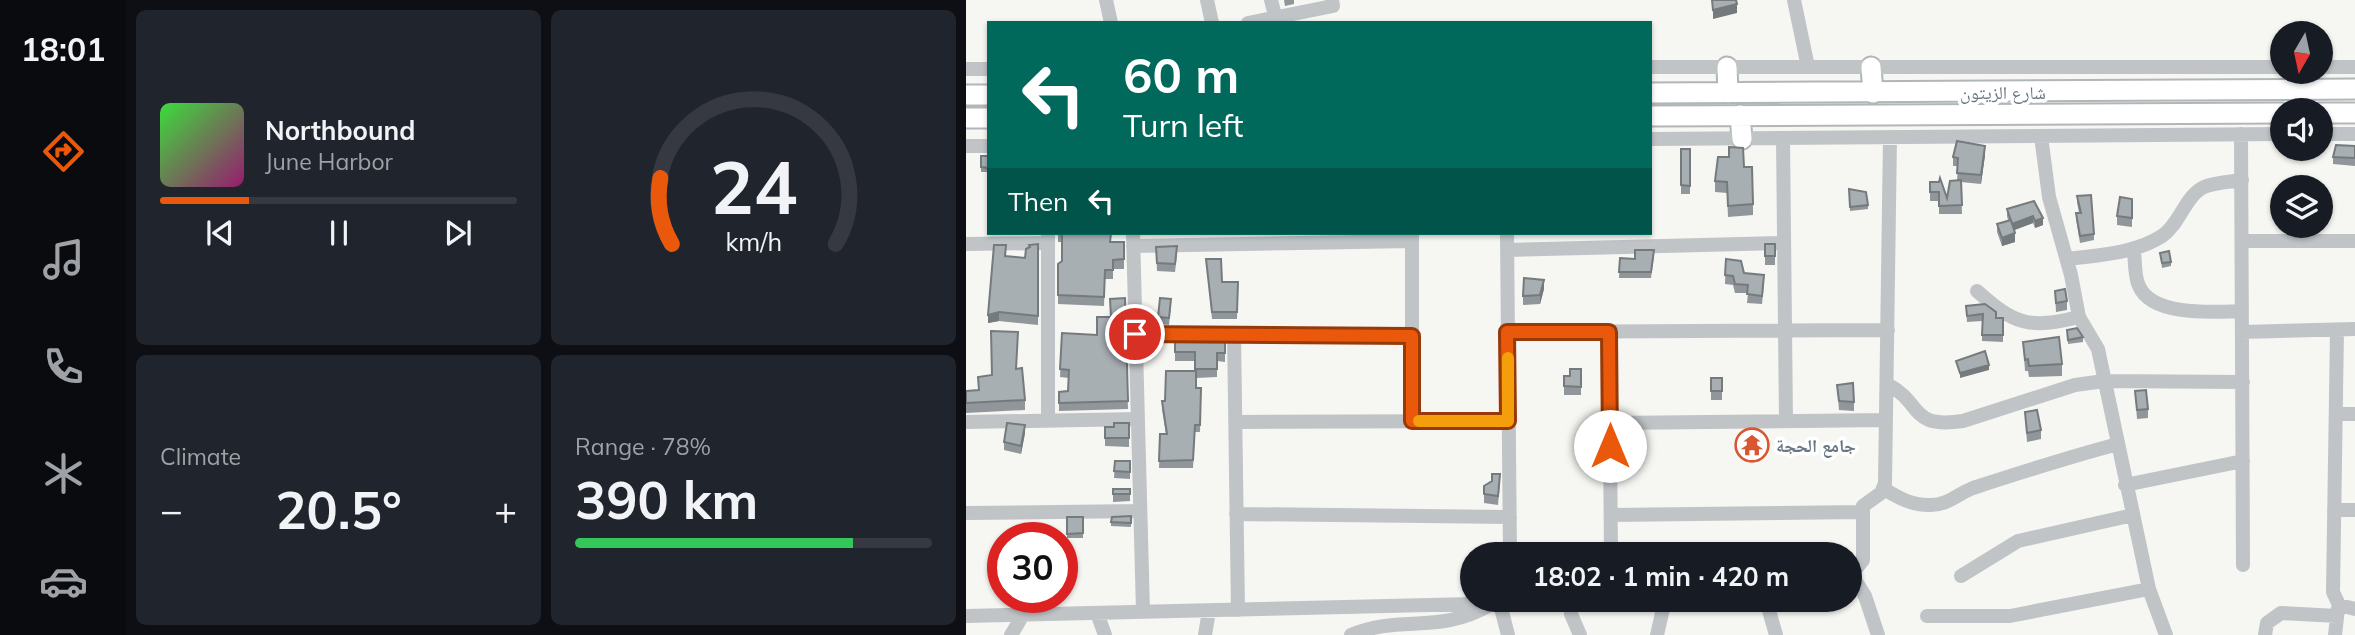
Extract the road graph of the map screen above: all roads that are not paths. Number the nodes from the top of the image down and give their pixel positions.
1 (1106, 0) edge
2 (1207, 0) edge
3 (1271, 0) edge
4 (1332, 0) edge
5 (1794, 0) edge
6 (1276, 20) edge
7 (1111, 21) edge
8 (1212, 21) edge
9 (1652, 67) edge
10 (1727, 67) junction
11 (1808, 67) junction
12 (1871, 67) junction
13 (2270, 67) edge
14 (2333, 67) edge
15 (2355, 67) edge
16 (966, 69) edge
17 (987, 69) edge
18 (2355, 89) edge
19 (1652, 93) edge
20 (1728, 93) junction
21 (1873, 93) junction
22 (966, 95) edge
23 (987, 95) edge
24 (2270, 113) edge
25 (2333, 113) edge
26 (2355, 113) edge
27 (1740, 115) junction
28 (1652, 116) edge
29 (966, 118) edge
30 (987, 118) edge
31 (2241, 134) junction
32 (2270, 134) edge
33 (2333, 134) edge
34 (2355, 134) edge
35 (2041, 136) junction
36 (1891, 137) junction
37 (1742, 138) junction
38 (1783, 138) junction
39 (1652, 139) edge
40 (966, 146) edge
41 (987, 146) edge
42 (2242, 180) junction
43 (1507, 235) edge
44 (1412, 237) edge
45 (1048, 238) edge
46 (1133, 239) edge
47 (2242, 241) junction
48 (2355, 241) edge
49 (1784, 243) junction
50 (966, 244) edge
51 (2134, 248) junction
52 (1507, 250) junction
53 (2067, 259) junction
54 (1976, 291) dead end
55 (2242, 311) junction
56 (2079, 317) junction
57 (1888, 330) junction
58 (2337, 330) junction
59 (2355, 330) edge
60 (1785, 331) junction
61 (1507, 332) junction
62 (1609, 332) junction
63 (2242, 332) junction
64 (1135, 334) junction
65 (1234, 334) junction
66 (1412, 336) junction
67 (2104, 381) junction
68 (2243, 382) junction
69 (1887, 384) junction
70 (2336, 414) junction
71 (2355, 414) edge
72 (1138, 419) junction
73 (1886, 420) junction
74 (1048, 421) junction
75 (1412, 421) junction
76 (1508, 421) junction
77 (1786, 421) junction
78 (966, 422) edge
79 (1235, 422) junction
80 (1610, 423) junction
81 (2119, 444) junction
82 (2243, 461) junction
83 (2125, 485) junction
84 (1884, 489) junction
85 (2334, 510) junction
86 (2355, 510) edge
87 (1140, 511) junction
88 (1862, 512) junction
89 (966, 513) edge
90 (1236, 514) junction
91 (1611, 515) junction
92 (2133, 515) junction
93 (1510, 517) junction
94 (1510, 542) edge
95 (1611, 542) edge
96 (1862, 561) edge
97 (2244, 565) dead end
98 (1961, 576) dead end
99 (2149, 589) junction
100 (1862, 592) edge
101 (1460, 604) edge
102 (2355, 609) edge
103 (1238, 610) junction
104 (2338, 610) junction
105 (1209, 611) junction
106 (1143, 612) junction
107 (1486, 612) edge
108 (1504, 612) edge
109 (1571, 612) edge
110 (1662, 612) edge
111 (1769, 612) edge
112 (1097, 613) junction
113 (1023, 615) junction
114 (966, 616) edge
115 (1927, 616) dead end
116 (1452, 630) edge
117 (1379, 631) edge
118 (1011, 635) edge
119 (1105, 635) edge
120 (1205, 635) edge
121 (1351, 635) edge
122 (1508, 635) edge
123 (1580, 635) edge
124 (1657, 635) edge
125 (1776, 635) edge
126 (1878, 635) edge
127 (2166, 635) edge
128 (2265, 635) edge
129 (2335, 635) edge

1 - 7 street
2 - 8 street
3 - 6 street
4 - 6 street
5 - 11 street
9 - 10 street
10 - 11 street
10 - 20 main road
11 - 12 street
12 - 13 street
12 - 21 main road
14 - 15 street
16 - 17 street
18 - 21 main road, شارع الزيتون
19 - 20 main road, شارع الزيتون
20 - 21 main road, شارع الزيتون
22 - 23 main road
24 - 27 main road, شارع الزيتون
25 - 26 main road
27 - 28 main road, شارع الزيتون
27 - 37 main road
29 - 30 main road
31 - 32 street
31 - 35 street
31 - 42 street
33 - 34 street
35 - 36 street
35 - 53 street
36 - 38 street
36 - 57 street
37 - 38 street
37 - 39 street
38 - 49 street
40 - 41 street
42 - 47 street
42 - 51 street
43 - 52 street
44 - 46 street
44 - 66 street
45 - 50 street
45 - 74 street
46 - 64 street
47 - 48 street
47 - 55 street
49 - 52 street
49 - 60 street
51 - 53 street
51 - 55 street
52 - 61 street
53 - 56 street
54 - 56 street
55 - 63 street
56 - 67 street
57 - 60 street
57 - 69 street
58 - 59 street
58 - 63 street
58 - 70 street
60 - 62 street
60 - 77 street
61 - 62 street
61 - 76 street
62 - 80 street
63 - 68 street
64 - 65 street
64 - 72 street
65 - 66 street
65 - 79 street
66 - 75 street
67 - 68 street
67 - 69 street
67 - 81 street
68 - 82 street
69 - 73 street
70 - 71 street
70 - 85 street
72 - 74 street
72 - 87 street
73 - 77 street
73 - 84 street
74 - 78 street
75 - 76 street
75 - 79 street
76 - 93 street
77 - 80 street
79 - 90 street
80 - 91 street
81 - 83 street
81 - 84 street
82 - 83 street
82 - 97 street
83 - 92 street
84 - 88 street
85 - 86 street
85 - 104 street
87 - 89 street
87 - 106 street
88 - 91 street
88 - 96 street
90 - 93 street
90 - 103 street
91 - 95 street
92 - 98 street
92 - 99 street
93 - 94 street
99 - 115 street
99 - 127 street
100 - 126 street
101 - 103 street
102 - 104 street
103 - 105 street
104 - 128 street
104 - 129 street
105 - 106 street
105 - 120 street
106 - 112 street
107 - 116 street
108 - 122 street
109 - 123 street
110 - 124 street
111 - 125 street
112 - 113 street
112 - 119 street
113 - 114 street
113 - 118 street
116 - 117 street
117 - 121 street

